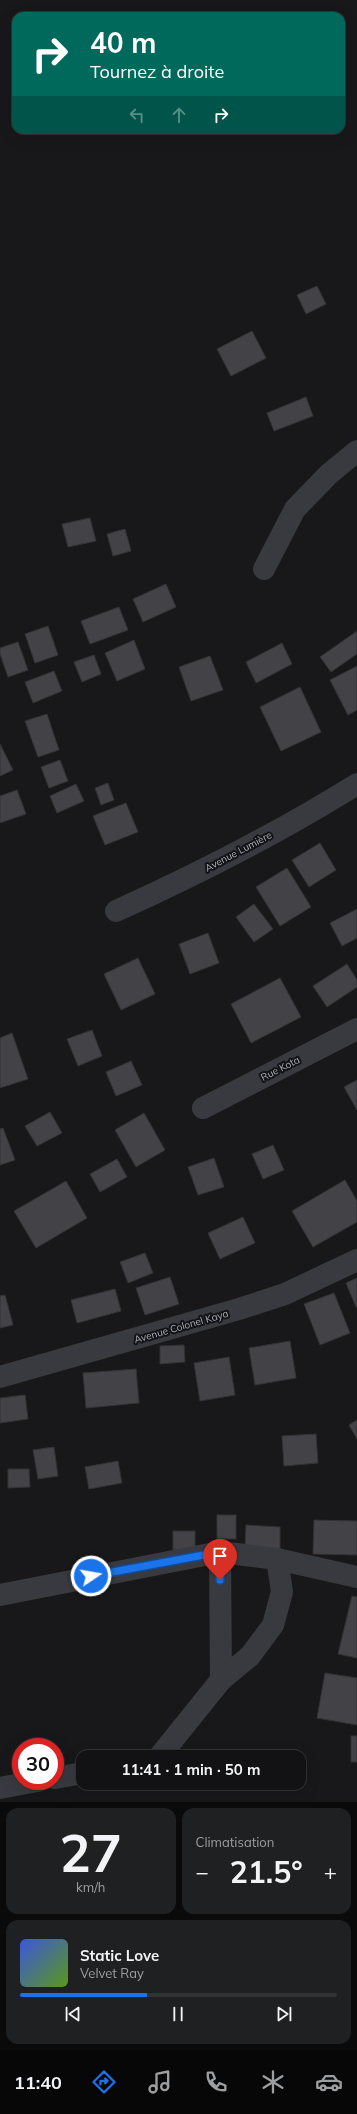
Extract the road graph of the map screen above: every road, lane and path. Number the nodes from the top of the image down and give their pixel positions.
1 (357, 451) edge
2 (264, 569) dead end
3 (357, 784) edge
4 (116, 911) dead end
5 (357, 1029) edge
6 (203, 1108) dead end
7 (357, 1260) edge
8 (0, 1377) edge
9 (220, 1552) junction
10 (277, 1559) junction
11 (357, 1576) edge
12 (0, 1595) edge
13 (220, 1680) junction
14 (165, 1750) edge
15 (76, 1774) edge
16 (64, 1776) edge
17 (12, 1786) edge
18 (0, 1788) edge

1 - 2 street
3 - 4 street, Avenue Lumière
5 - 6 street, Rue Kota
7 - 8 street, Avenue Colonel Kaya
9 - 10 street
9 - 12 street
9 - 13 street
10 - 11 street
10 - 13 street
13 - 14 street
15 - 16 street
17 - 18 street

